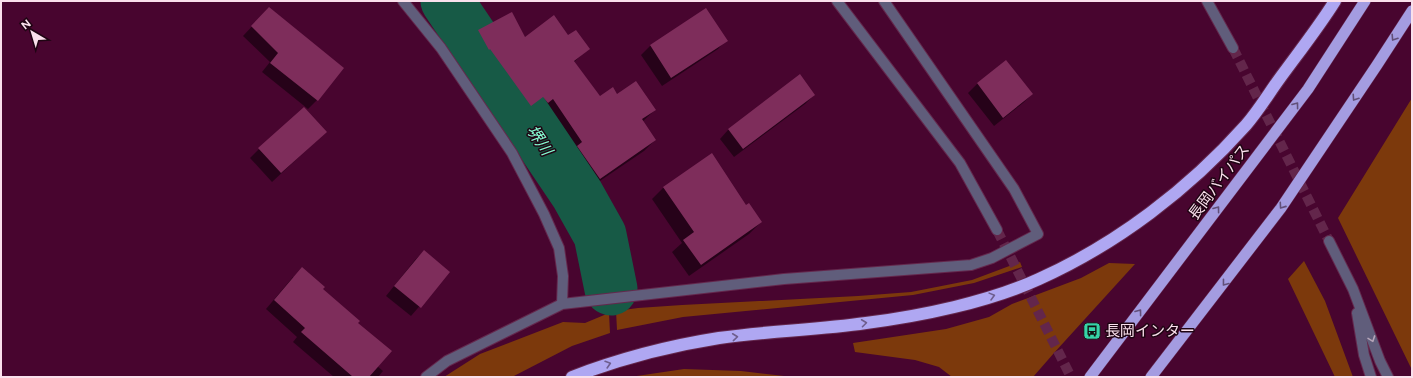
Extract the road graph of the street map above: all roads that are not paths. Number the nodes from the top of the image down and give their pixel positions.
1 (403, 1) edge
2 (884, 1) edge
3 (1207, 1) edge
4 (1334, 1) edge
5 (1365, 1) edge
6 (838, 2) edge
7 (1412, 10) edge
8 (1233, 48) tunnel mouth
9 (997, 230) tunnel mouth
10 (1330, 241) tunnel mouth
11 (1353, 289) junction
12 (562, 304) junction
13 (426, 377) edge
14 (572, 377) edge
15 (1090, 377) edge
16 (1151, 377) edge
17 (1371, 377) edge
18 (1388, 377) edge

1 - 12 street
2 - 12 street
3 - 8 street
14 -> 4 highway
15 -> 5 highway, 長岡バイパス
6 - 9 street
7 -> 16 highway
10 - 11 street
11 - 17 street
11 -> 18 street
12 - 13 street

